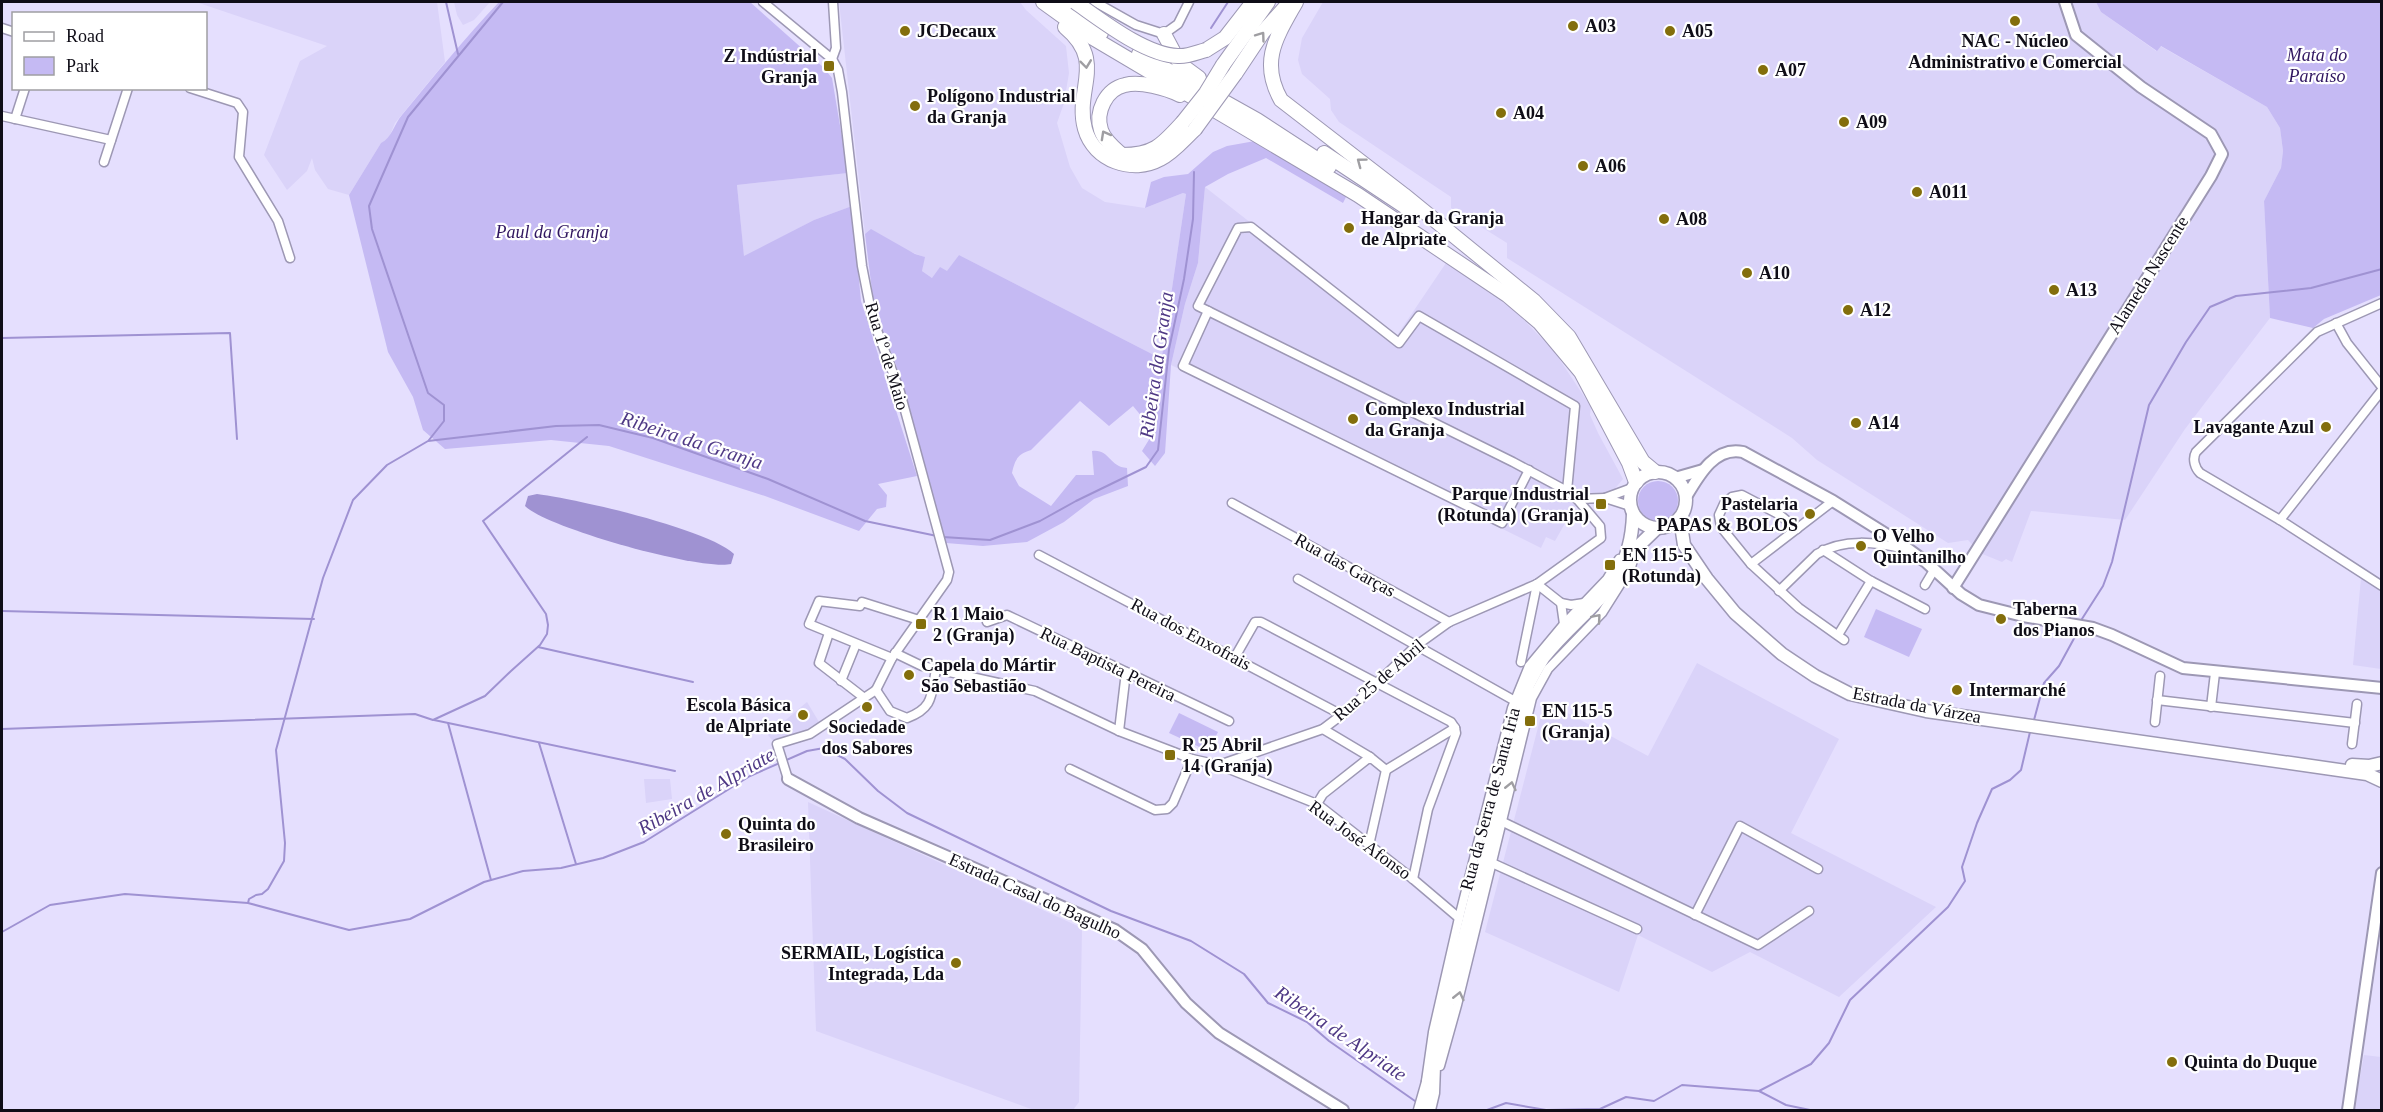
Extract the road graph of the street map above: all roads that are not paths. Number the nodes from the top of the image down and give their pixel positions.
1 (763, 2) edge
2 (833, 2) edge
3 (1042, 2) edge
4 (1062, 2) edge
5 (1074, 2) edge
6 (1095, 2) edge
7 (1189, 2) edge
8 (1253, 2) edge
9 (1268, 2) edge
10 (1291, 2) edge
11 (1296, 2) edge
12 (2065, 2) edge
13 (1164, 34) junction
14 (831, 59) junction
15 (1229, 69) junction
16 (24, 90) edge
17 (127, 90) edge
18 (196, 90) edge
19 (2, 116) edge
20 (15, 118) junction
21 (1234, 120) junction
22 (1189, 125) junction
23 (111, 140) junction
24 (104, 162) dead end
25 (290, 258) dead end
26 (1488, 264) junction
27 (2382, 303) edge
28 (1208, 311) junction
29 (2336, 323) junction
30 (1588, 366) junction
31 (2382, 389) edge
32 (1529, 470) junction
33 (1704, 470) junction
34 (1655, 472) junction
35 (1675, 478) junction
36 (1634, 485) junction
37 (1567, 491) junction
38 (1686, 497) junction
39 (1605, 498) junction
40 (1577, 499) junction
41 (1833, 501) junction
42 (1232, 503) dead end
43 (1632, 510) junction
44 (1680, 518) junction
45 (2280, 520) junction
46 (1659, 528) junction
47 (1797, 529) junction
48 (1684, 545) junction
49 (1631, 550) junction
50 (1824, 550) junction
51 (1910, 550) junction
52 (1039, 555) dead end
53 (1751, 564) junction
54 (1934, 570) junction
55 (1298, 579) dead end
56 (1871, 581) junction
57 (1537, 584) junction
58 (1925, 585) dead end
59 (2382, 586) edge
60 (1953, 588) junction
61 (1779, 591) junction
62 (1561, 603) junction
63 (1585, 603) junction
64 (1925, 609) dead end
65 (919, 620) junction
66 (987, 622) dead end
67 (1449, 622) junction
68 (1564, 624) junction
69 (829, 633) junction
70 (856, 644) junction
71 (1417, 645) junction
72 (894, 655) junction
73 (1236, 657) junction
74 (1521, 662) dead end
75 (936, 669) junction
76 (1126, 672) junction
77 (2215, 673) junction
78 (2160, 676) dead end
79 (842, 681) junction
80 (1375, 682) junction
81 (2379, 686) edge
82 (876, 690) junction
83 (863, 697) junction
84 (2157, 700) junction
85 (1515, 701) junction
86 (2357, 704) dead end
87 (2211, 706) junction
88 (1342, 715) junction
89 (1229, 721) dead end
90 (2155, 722) dead end
91 (2355, 723) junction
92 (1455, 728) junction
93 (1323, 729) junction
94 (1119, 731) junction
95 (2352, 744) dead end
96 (2208, 750) junction
97 (1370, 757) junction
98 (1192, 759) junction
99 (2382, 764) edge
100 (1219, 765) junction
101 (1070, 769) dead end
102 (1386, 770) junction
103 (787, 774) joint
104 (2382, 780) edge
105 (1317, 804) junction
106 (1503, 822) junction
107 (1369, 844) junction
108 (1492, 863) junction
109 (1818, 869) dead end
110 (2382, 873) edge
111 (1413, 879) junction
112 (1809, 911) dead end
113 (1695, 915) junction
114 (1458, 918) junction
115 (1637, 929) dead end
116 (1429, 1090) junction
117 (1343, 1110) edge
118 (1420, 1110) edge
119 (1429, 1110) edge
120 (2348, 1110) edge

1 - 14 street
2 - 14 street
3 - 21 highway
3 -> 22 highway
4 - 30 highway
5 - 8 highway, bridge
6 - 13 street
7 - 13 street
9 - 15 highway
15 -> 10 highway
26 -> 11 highway
12 - 60 street, Alameda Nascente
13 - 26 highway
14 - 65 street, Rua 1º de Maio
15 - 22 highway, bridge
16 - 20 street
17 - 23 street
18 - 25 street
19 - 20 street
20 - 23 street
22 -> 21 highway
21 - 36 highway
23 - 24 street
26 - 30 highway
27 - 29 street
28 - 32 street
28 - 32 street
28 - 37 street
29 - 31 street
29 - 45 street
30 - 34 highway
31 - 45 street
32 - 37 street
33 - 35 street
33 - 38 street
33 - 41 street
34 - 35 main road
34 - 36 main road
35 - 38 main road
36 - 39 street
36 - 43 main road
37 - 40 street
38 - 44 main road
39 - 40 street
39 - 43 street
40 - 57 street, Rua 25 de Abril
41 - 47 street
41 - 51 street
42 - 67 street, Rua das Garças
43 - 46 main road
43 - 49 main road
44 - 46 main road
44 - 48 main road, Estrada da Várzea
45 - 59 street
46 - 48 main road, Estrada da Várzea
46 - 49 main road
47 - 53 street
47 - 53 street
48 - 96 main road, Estrada da Várzea
49 - 63 street, Rua da Serra de Santa Iria
106 -> 49 street, Rua da Serra de Santa Iria
49 - 116 main road
50 - 51 street
50 - 56 street
50 - 61 street
51 - 54 street
52 - 73 street, Rua dos Enxofrais
53 - 61 street
54 - 58 street
54 - 60 street
55 - 71 street
56 - 61 street
56 - 64 street
57 - 62 street
57 - 67 street, Rua 25 de Abril
57 - 74 street
60 - 77 street
62 - 63 street
62 - 68 street
63 - 68 street, Rua da Serra de Santa Iria
65 - 69 street
65 - 72 street, Rua 1º de Maio
66 - 76 street, Rua Baptista Pereira
67 - 71 street, Rua 25 de Abril
68 - 85 street, Rua da Serra de Santa Iria
69 - 70 street
69 - 79 street
70 - 72 street
70 - 79 street
71 - 80 street, Rua 25 de Abril
71 - 85 street
72 - 75 street
72 - 82 street
73 - 80 street
73 - 88 street, Rua dos Enxofrais
75 - 82 street
75 - 94 street
76 - 89 street, Rua Baptista Pereira
76 - 94 street
77 - 81 street
77 - 87 street
78 - 84 street
79 - 83 street
80 - 88 street, Rua 25 de Abril
80 - 92 street
82 - 83 street
83 - 103 street
84 - 87 street
84 - 90 street
85 - 114 street, Rua da Serra de Santa Iria
86 - 91 street
87 - 91 street
88 - 93 street, Rua 25 de Abril
91 - 95 street
92 - 102 street
92 - 111 street
93 - 97 street
93 - 100 street, Rua 25 de Abril
94 - 98 street
96 - 99 main road, Estrada da Várzea
96 - 104 main road, Estrada da Várzea
97 - 102 street
97 - 105 street
98 - 100 street
98 - 101 street
99 - 104 main road, Estrada da Várzea
100 - 105 street, Rua José Afonso
102 - 107 street
103 - 117 street, Estrada Casal do Bagulho
105 - 107 street, Rua José Afonso
106 - 108 street, Rua da Serra de Santa Iria
106 - 113 street
107 - 111 street, Rua José Afonso
108 - 115 street
116 -> 108 street, Rua da Serra de Santa Iria
109 - 113 street
110 - 120 street
111 - 114 street, Rua José Afonso
112 - 113 street
114 - 116 street, Rua da Serra de Santa Iria
116 - 118 main road
116 - 119 main road

